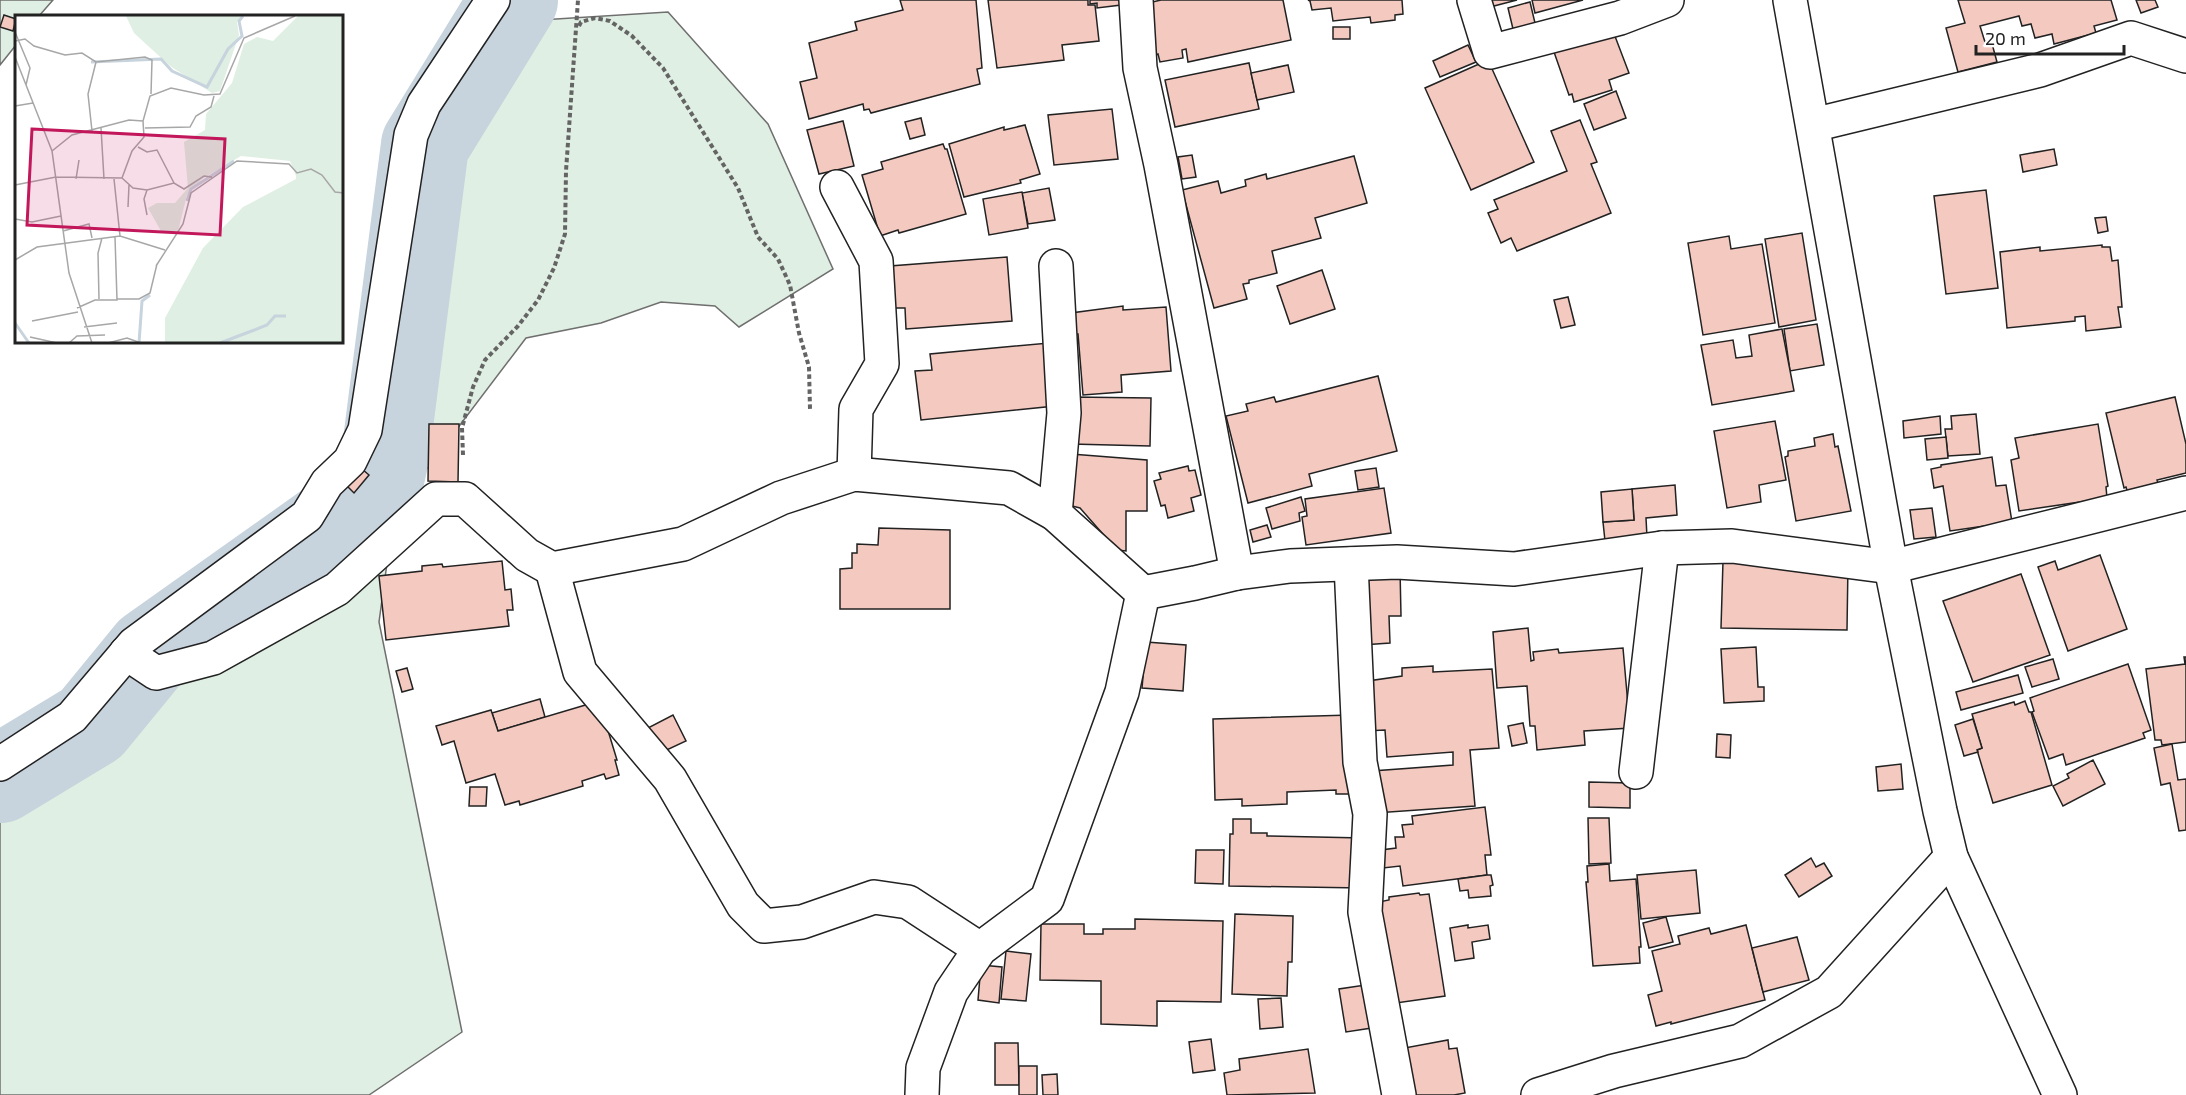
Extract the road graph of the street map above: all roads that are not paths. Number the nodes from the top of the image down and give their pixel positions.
1 (493, 0) edge
2 (1136, 0) edge
3 (1474, 0) edge
4 (1667, 0) edge
5 (1790, 0) edge
6 (2186, 56) edge
7 (1813, 125) junction
8 (837, 187) dead end
9 (1056, 266) dead end
10 (854, 474) junction
11 (2186, 493) edge
12 (1055, 514) junction
13 (1662, 548) junction
14 (1352, 564) junction
15 (1892, 567) junction
16 (552, 569) junction
17 (1237, 573) junction
18 (1143, 593) junction
19 (126, 652) junction
20 (0, 764) edge
21 (1636, 772) dead end
22 (1951, 857) junction
23 (980, 949) junction
24 (922, 1095) edge
25 (1399, 1095) edge
26 (1538, 1095) edge
27 (2060, 1095) edge

1 - 19 street
2 - 17 street
3 - 4 street
5 - 7 street
6 - 7 street
7 - 15 street
8 - 10 street
9 - 12 street
10 - 12 street
10 - 16 street
11 - 15 street
12 - 18 street
13 - 14 street
13 - 15 street
13 - 21 street
14 - 17 street
14 - 25 street
15 - 22 street
16 - 19 street
16 - 23 street
17 - 18 street
18 - 23 street
19 - 20 street
22 - 26 street
22 - 27 street
23 - 24 street

